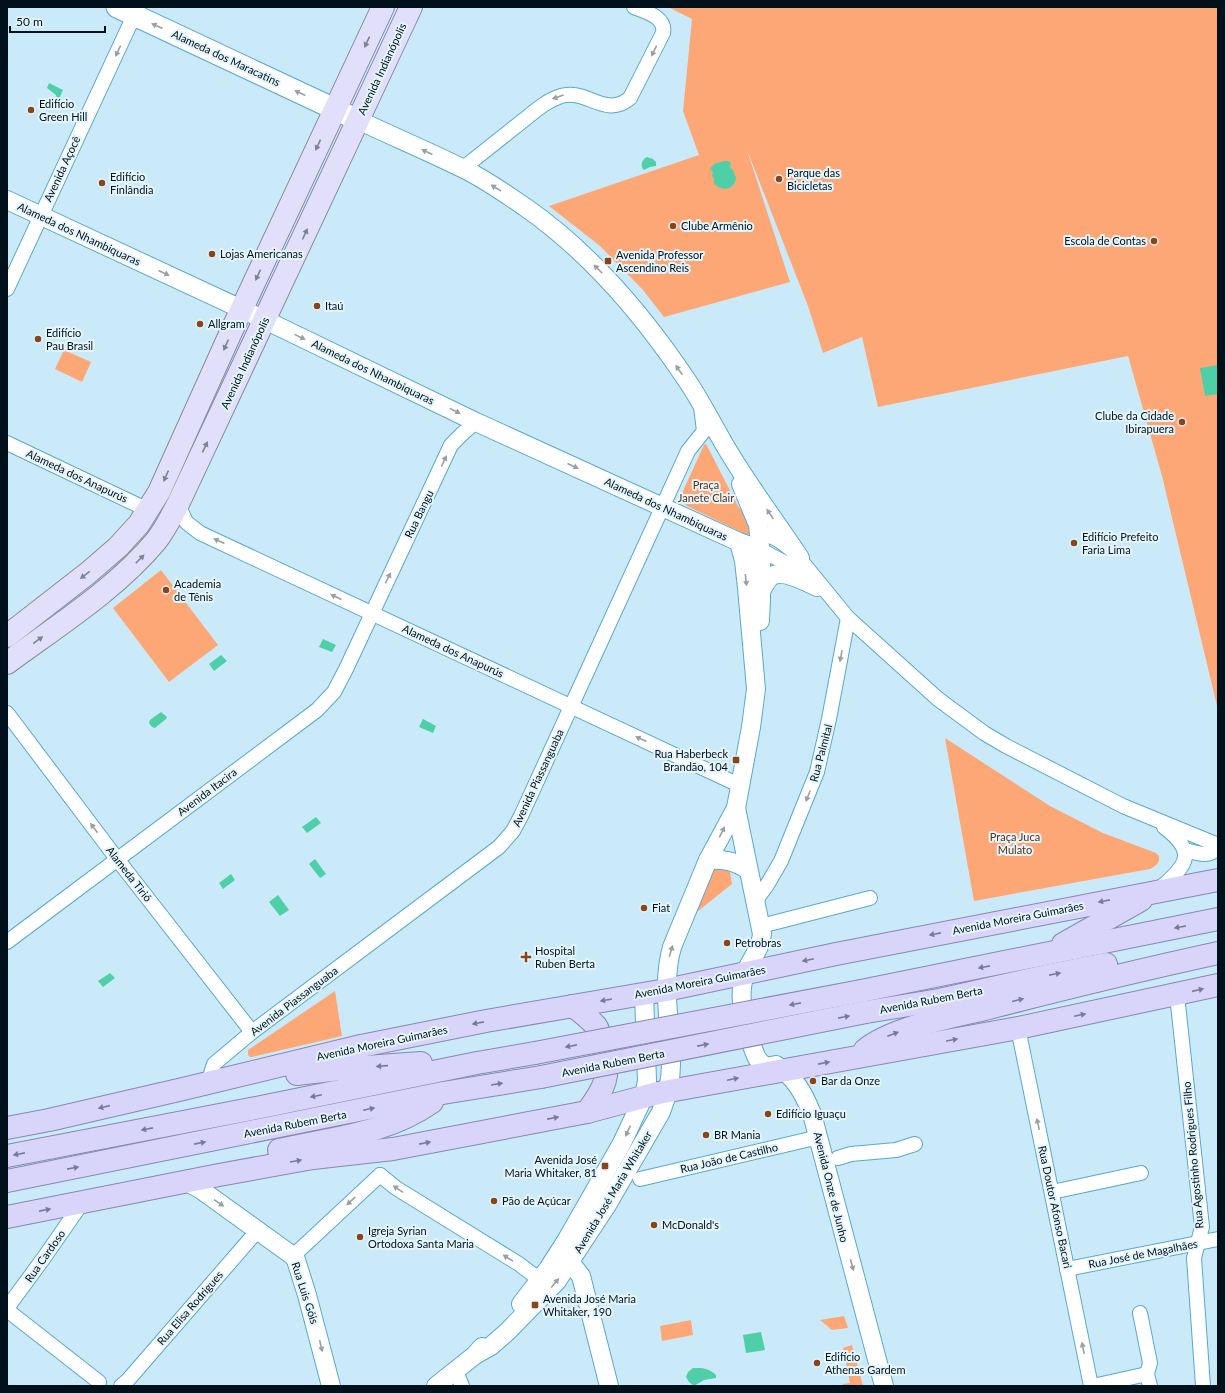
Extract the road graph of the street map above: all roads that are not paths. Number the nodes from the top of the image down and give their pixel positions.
1 (383, 7) edge
2 (412, 7) edge
3 (634, 7) edge
4 (130, 10) edge
5 (335, 109) junction
6 (358, 120) junction
7 (462, 168) junction
8 (7, 200) edge
9 (40, 215) junction
10 (7, 288) edge
11 (242, 309) junction
12 (265, 320) junction
13 (700, 403) junction
14 (476, 422) junction
15 (704, 430) junction
16 (7, 443) edge
17 (724, 444) junction
18 (178, 504) junction
19 (662, 506) junction
20 (148, 510) junction
21 (758, 530) junction
22 (739, 542) junction
23 (761, 550) junction
24 (800, 558) junction
25 (817, 587) junction
26 (761, 591) junction
27 (834, 601) junction
28 (372, 613) junction
29 (848, 618) junction
30 (7, 636) edge
31 (754, 654) junction
32 (7, 663) edge
33 (572, 707) junction
34 (7, 714) edge
35 (740, 785) junction
36 (736, 808) junction
37 (1149, 816) junction
38 (1214, 845) edge
39 (1186, 850) junction
40 (117, 859) junction
41 (708, 860) junction
42 (748, 870) junction
43 (1218, 880) edge
44 (1156, 891) junction
45 (870, 898) dead end
46 (756, 900) junction
47 (1218, 920) edge
48 (761, 926) junction
49 (7, 942) edge
50 (1218, 943) edge
51 (1218, 953) edge
52 (1045, 954) junction
53 (746, 972) junction
54 (1218, 985) edge
55 (666, 990) junction
56 (644, 993) junction
57 (1177, 995) junction
58 (572, 1006) junction
59 (1018, 1028) junction
60 (252, 1032) junction
61 (861, 1056) junction
62 (477, 1063) junction
63 (786, 1071) junction
64 (208, 1083) junction
65 (183, 1089) junction
66 (667, 1092) junction
67 (443, 1093) junction
68 (644, 1096) junction
69 (587, 1112) junction
70 (7, 1128) edge
71 (818, 1137) junction
72 (915, 1144) dead end
73 (377, 1152) junction
74 (7, 1156) edge
75 (838, 1158) dead end
76 (1141, 1173) dead end
77 (380, 1174) junction
78 (219, 1175) junction
79 (640, 1179) dead end
80 (7, 1181) edge
81 (187, 1182) junction
82 (1052, 1192) junction
83 (82, 1203) junction
84 (10, 1218) edge
85 (258, 1230) junction
86 (1218, 1239) edge
87 (1198, 1243) junction
88 (293, 1256) junction
89 (564, 1257) junction
90 (1067, 1269) junction
91 (540, 1280) junction
92 (7, 1309) edge
93 (1140, 1313) dead end
94 (474, 1355) junction
95 (459, 1378) edge
96 (1148, 1380) edge
97 (100, 1385) edge
98 (121, 1386) edge
99 (330, 1386) edge
100 (436, 1386) edge
101 (609, 1386) edge
102 (884, 1386) edge
103 (1092, 1386) edge
104 (1203, 1386) edge

1 -> 5 main road
2 - 6 main road, Avenida Indianópolis
3 -> 7 street
5 -> 4 main road, Alameda dos Maracatins
4 -> 9 street, Avenida Açocê
5 - 6 main road
5 -> 11 main road
7 -> 6 street
12 -> 6 main road, Avenida Indianópolis
13 -> 7 street
8 - 9 street, Alameda dos Nhambiquaras
9 - 10 street, Avenida Açocê
9 -> 11 street, Alameda dos Nhambiquaras
11 - 12 street, Alameda dos Nhambiquaras
11 -> 20 main road
12 -> 14 street, Alameda dos Nhambiquaras
18 -> 12 main road, Avenida Indianópolis
13 - 15 street
13 - 17 street
14 -> 19 street, Alameda dos Nhambiquaras
28 -> 14 street, Rua Bangu
15 - 17 street
15 - 19 street, Avenida Piassanguaba
16 - 20 street, Alameda dos Anapurús
17 - 21 street
24 -> 17 street
28 -> 18 street, Alameda dos Anapurús
32 -> 18 main road, Avenida Indianópolis
19 - 22 street, Alameda dos Nhambiquaras
19 - 33 street, Avenida Piassanguaba
20 -> 30 main road
21 - 23 street
21 - 24 street
22 - 23 street, Alameda dos Nhambiquaras
22 -> 31 street, Alameda dos Nhambiquaras
23 - 25 street, Alameda dos Nhambiquaras
23 - 26 street
24 - 27 street
25 - 26 street
25 - 27 street, Alameda dos Nhambiquaras
26 - 31 street
27 - 29 street
28 - 33 street, Alameda dos Anapurús
28 - 40 street, Avenida Itacira
29 - 37 street
29 -> 46 street, Rua Palmital
31 - 35 street, Alameda dos Nhambiquaras
35 -> 33 street, Alameda dos Anapurús
33 - 60 street, Avenida Piassanguaba
40 -> 34 street, Alameda Tirió
35 - 36 street, Alameda dos Nhambiquaras
41 -> 36 street, Avenida José Maria Whitaker
36 - 42 street
37 - 38 street
37 - 39 street
38 - 39 street
39 - 44 street
40 - 49 street, Avenida Itacira
40 - 60 street, Alameda Tirió
41 - 42 street
55 -> 41 street, Avenida José Maria Whitaker
42 - 46 street
43 - 44 highway, Avenida Moreira Guimarães
44 - 52 highway
44 -> 53 highway, Avenida Moreira Guimarães
45 - 48 street
46 - 48 street
47 -> 52 highway, Avenida Rubem Berta
48 - 53 street
67 -> 50 highway, Avenida Rubem Berta, bridge
61 -> 51 highway
52 -> 62 highway, Avenida Rubem Berta, bridge
53 - 55 highway, Avenida Moreira Guimarães
53 - 63 street
57 -> 54 highway
55 - 56 highway, Avenida Moreira Guimarães
55 - 66 street, Avenida José Maria Whitaker
56 -> 58 highway, Avenida Moreira Guimarães
56 - 68 street, Avenida José Maria Whitaker
59 -> 57 highway
57 - 87 street, Rua Agostinho Rodrigues Filho
58 -> 64 highway, Avenida Moreira Guimarães
58 - 69 highway
61 -> 59 highway
82 -> 59 street, Rua Doutor Afonso Bacari
60 - 64 street, Avenida Piassanguaba
63 -> 61 highway
62 -> 65 highway
62 -> 74 highway, Avenida Rubem Berta
66 -> 63 highway
63 - 71 street, Avenida Onze de Junho
64 - 65 highway, Avenida Moreira Guimarães
65 -> 70 highway
66 - 68 highway
66 - 89 street, Avenida José Maria Whitaker
67 - 78 highway
80 -> 67 highway, Avenida Rubem Berta
68 - 69 highway
68 -> 89 street, Avenida José Maria Whitaker
73 -> 69 highway
71 - 79 street, Rua João de Castilho
71 -> 102 street, Avenida Onze de Junho
72 - 75 street
73 - 77 street
78 -> 73 highway
76 - 82 street
77 -> 88 street
91 -> 77 street
78 - 81 highway
81 - 83 highway
81 -> 85 street, Rua Luis Góis
82 - 90 street, Rua Doutor Afonso Bacari
84 -> 83 highway
83 - 92 street, Rua Cardoso
85 - 88 street, Rua Luis Góis
85 - 98 street, Rua Elisa Rodrigues
86 - 87 street, Rua José de Magalhães
87 - 90 street, Rua José de Magalhães
87 - 104 street, Rua Agostinho Rodrigues Filho
88 -> 99 street, Rua Luis Góis
89 - 91 street, Avenida José Maria Whitaker
94 -> 89 street, Avenida José Maria Whitaker
89 - 101 street
103 -> 90 street, Rua Doutor Afonso Bacari
91 - 94 street, Avenida José Maria Whitaker
92 - 97 street
93 - 96 street
94 - 95 street, Avenida José Maria Whitaker
95 - 100 street, Avenida José Maria Whitaker
96 - 103 street

